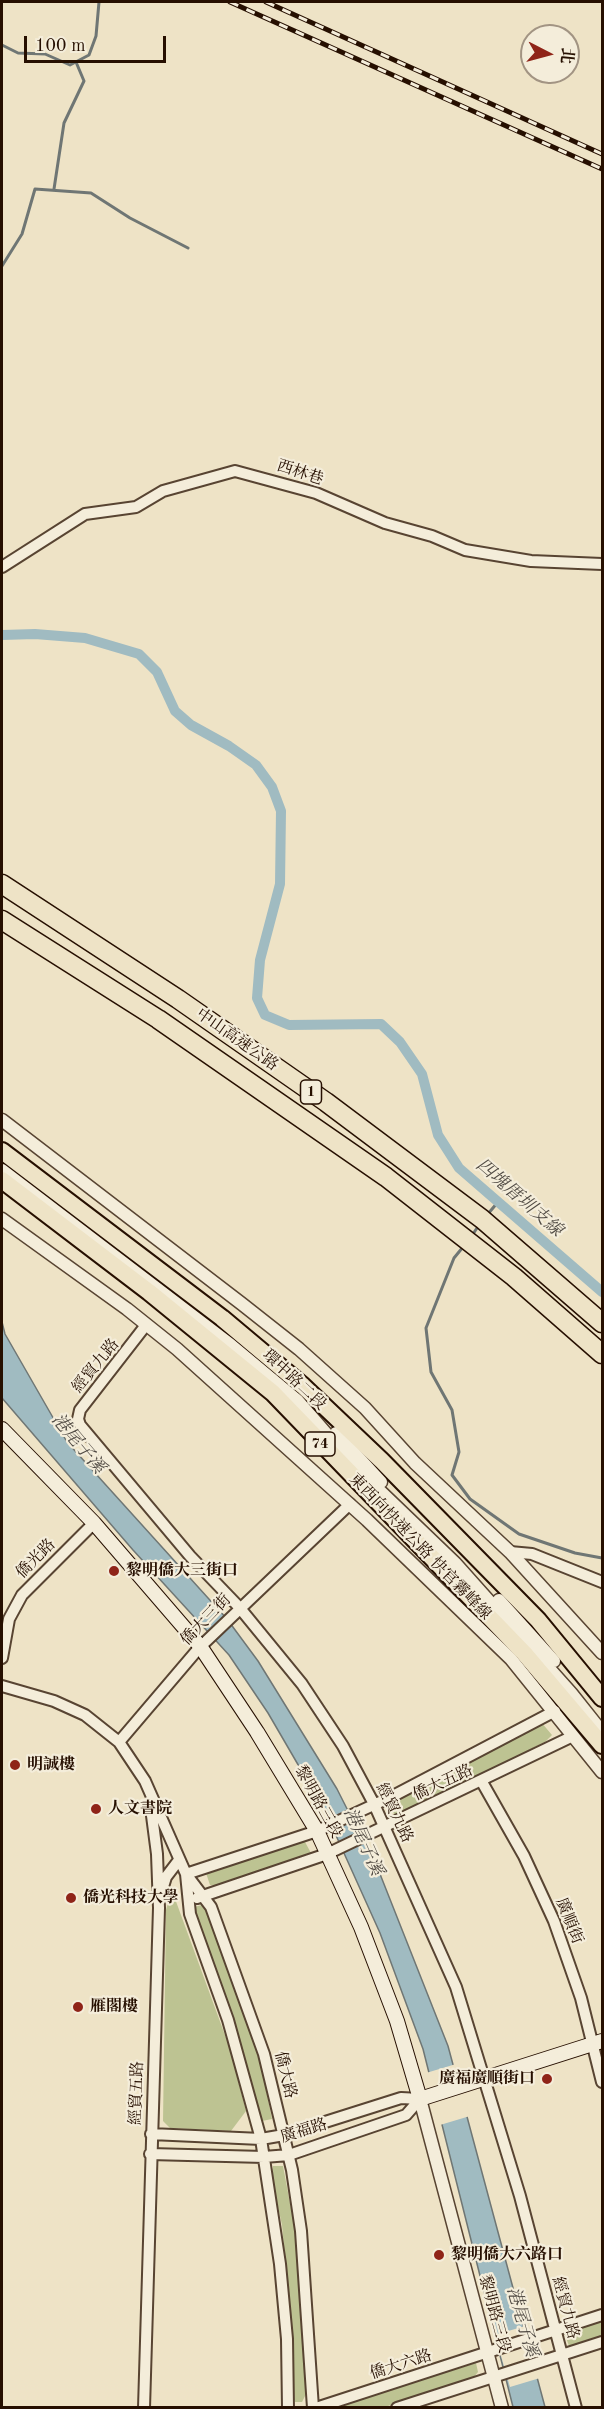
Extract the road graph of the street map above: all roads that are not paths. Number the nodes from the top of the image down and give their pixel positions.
1 (603, 564) edge
2 (2, 567) edge
3 (2, 884) edge
4 (2, 920) edge
5 (2, 1120) edge
6 (2, 1151) edge
7 (2, 1163) edge
8 (2, 1170) edge
9 (2, 1180) edge
10 (2, 1219) edge
11 (603, 1323) edge
12 (147, 1325) junction
13 (603, 1354) edge
14 (2, 1429) edge
15 (350, 1504) junction
16 (94, 1523) junction
17 (510, 1552) junction
18 (603, 1582) edge
19 (236, 1610) junction
20 (200, 1646) junction
21 (603, 1653) edge
22 (2, 1658) edge
23 (2, 1686) edge
24 (603, 1698) edge
25 (555, 1711) junction
26 (603, 1720) edge
27 (603, 1732) edge
28 (573, 1736) junction
29 (119, 1742) junction
30 (603, 1745) edge
31 (603, 1772) edge
32 (145, 1781) junction
33 (482, 1782) junction
34 (374, 1804) junction
35 (385, 1828) junction
36 (317, 1832) junction
37 (327, 1854) junction
38 (178, 1860) junction
39 (186, 1874) junction
40 (203, 1896) junction
41 (189, 1901) junction
42 (159, 1908) junction
43 (598, 2043) edge
44 (479, 2080) junction
45 (603, 2082) edge
46 (421, 2099) junction
47 (151, 2134) junction
48 (284, 2135) junction
49 (261, 2139) junction
50 (150, 2154) junction
51 (288, 2155) junction
52 (264, 2157) junction
53 (603, 2315) edge
54 (555, 2329) junction
55 (603, 2342) edge
56 (491, 2351) junction
57 (562, 2354) junction
58 (497, 2374) junction
59 (144, 2408) edge
60 (288, 2408) edge
61 (315, 2408) edge
62 (397, 2408) edge
63 (502, 2408) edge
64 (576, 2408) edge

1 - 2 street, 西林巷
3 - 11 highway, 中山高速公路 / 1
4 - 13 highway, 中山高速公路 / 1
5 - 17 street, 環中路二段
6 - 24 highway, 東西向快速公路 快官霧峰線 / 74
7 - 26 street, 環中路二段
8 - 27 street, 環中路二段
9 - 30 highway, 東西向快速公路 快官霧峰線 / 74
10 - 12 street
12 - 15 street
12 - 19 street, 經貿九路
14 - 16 main road, 黎明路三段
15 - 19 street, 僑大三街
15 - 25 street
16 - 20 main road, 黎明路三段
16 - 22 street, 僑光路
17 - 18 street
17 - 21 street, 環中路二段
19 - 20 street, 僑大三街
19 - 34 street, 經貿九路
20 - 29 street, 僑大三街
20 - 36 main road, 黎明路三段
23 - 29 street, 僑大路
25 - 28 street
25 - 34 street, 僑大五路
28 - 31 street
28 - 33 street, 僑大五路
29 - 32 street, 僑大路
32 - 38 street, 僑大路
32 - 42 street, 經貿五路
33 - 35 street, 僑大五路
33 - 43 street, 廣順街
34 - 35 street, 經貿九路
34 - 36 street, 僑大五路
35 - 37 street, 僑大五路
35 - 44 street, 經貿九路
36 - 37 main road, 黎明路三段
36 - 39 street, 僑大五路
37 - 40 street, 僑大五路
37 - 46 main road, 黎明路三段
38 - 39 street, 僑大路
38 - 42 street
39 - 40 street, 僑大路
39 - 41 street, 僑大路
40 - 41 street, 僑大五路
40 - 48 street, 僑大路
41 - 49 street, 僑大路
42 - 47 street, 經貿五路
43 - 44 main road
43 - 45 street, 廣順街
44 - 46 main road
44 - 54 street, 經貿九路
46 - 48 street, 廣福路
46 - 51 street, 廣福路
46 - 56 street, 黎明路三段
47 - 49 street, 廣福路
47 - 50 street, 經貿五路
48 - 49 street, 廣福路
48 - 51 street, 僑大路
49 - 52 street, 僑大路
50 - 52 street, 廣福路
50 - 59 street, 經貿五路
51 - 52 street, 廣福路
51 - 61 street, 僑大路
52 - 60 street, 僑大路
53 - 54 street
54 - 56 street, 僑大六路
54 - 57 street, 經貿九路
55 - 57 street
56 - 58 street, 黎明路三段
56 - 61 street, 僑大六路
57 - 58 street
57 - 64 street, 經貿九路
58 - 62 street
58 - 63 street, 黎明路三段

